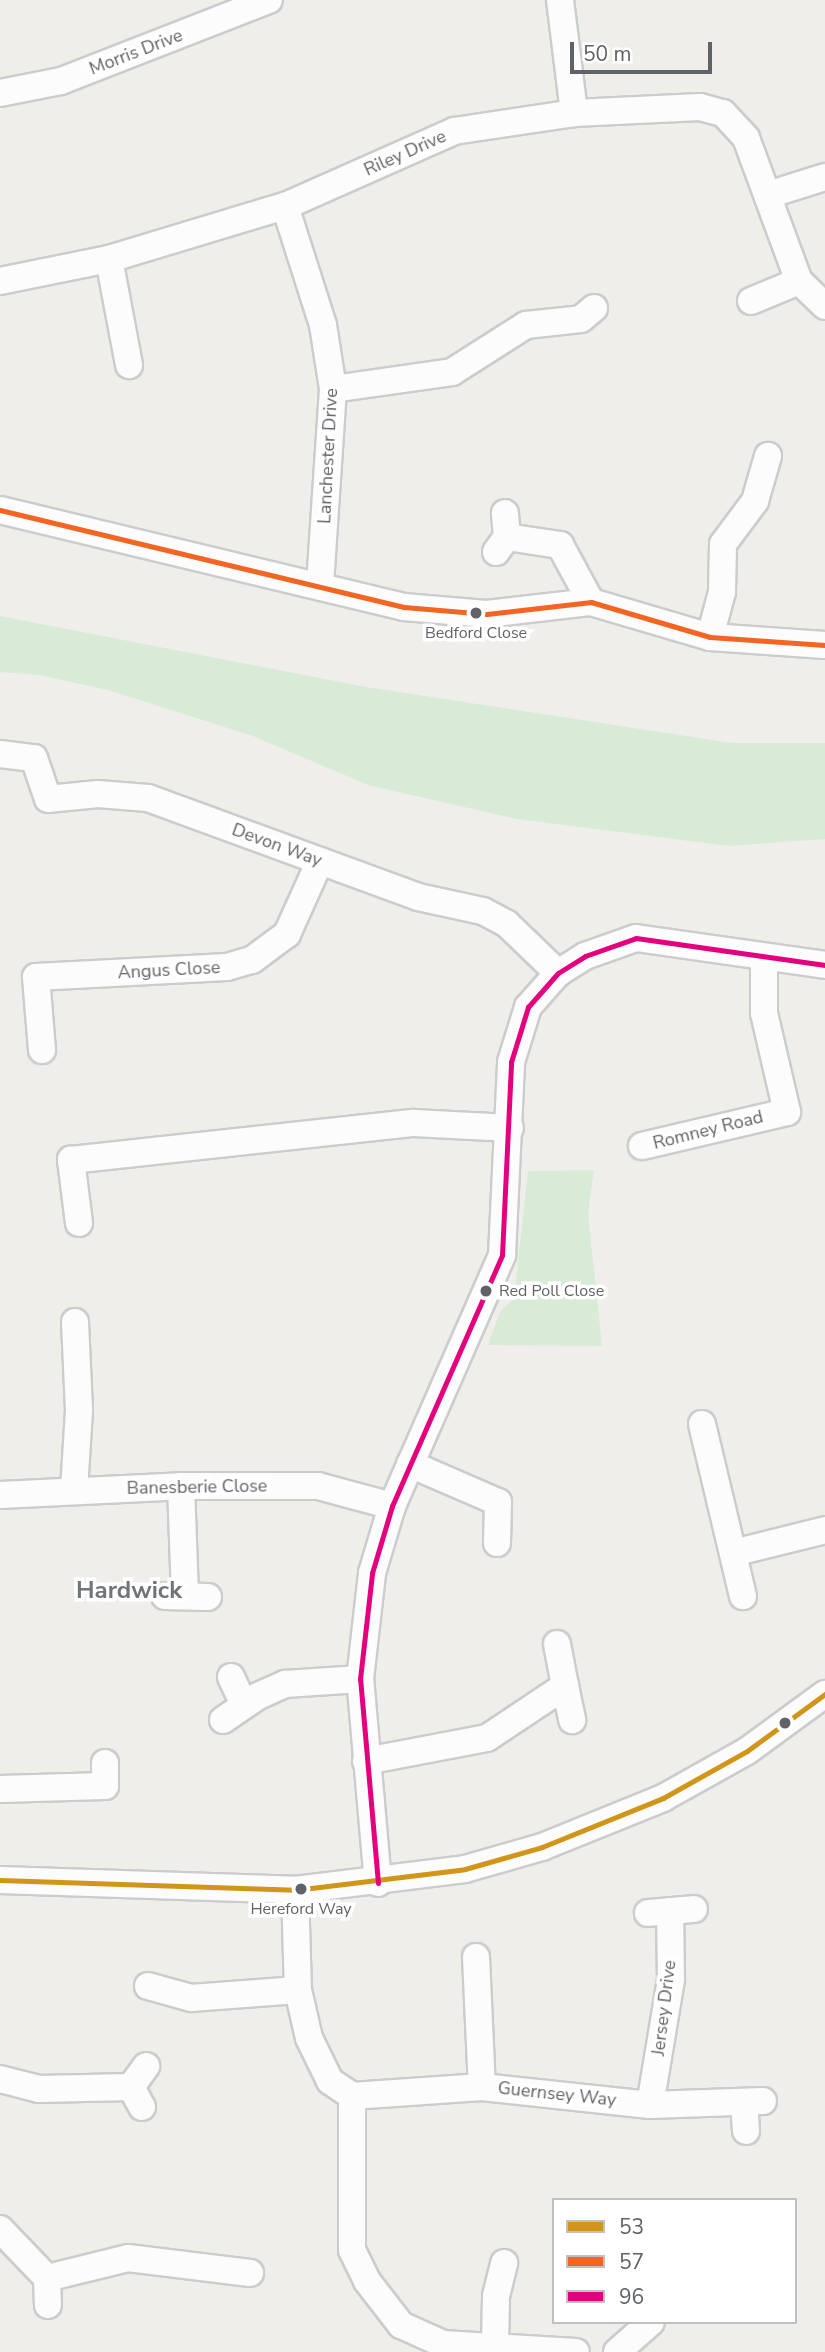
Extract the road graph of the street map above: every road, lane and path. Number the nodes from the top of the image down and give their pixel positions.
1 (269, 0) edge
2 (561, 0) edge
3 (0, 93) edge
4 (574, 113) junction
5 (825, 177) edge
6 (768, 195) junction
7 (285, 206) junction
8 (109, 259) junction
9 (0, 281) edge
10 (799, 281) junction
11 (751, 301) dead end
12 (825, 306) edge
13 (594, 309) dead end
14 (129, 365) dead end
15 (333, 390) junction
16 (768, 456) dead end
17 (0, 510) edge
18 (503, 534) dead end
19 (320, 587) junction
20 (591, 602) junction
21 (710, 637) junction
22 (825, 645) edge
23 (0, 754) edge
24 (320, 861) junction
25 (764, 958) junction
26 (825, 965) edge
27 (558, 973) junction
28 (42, 1050) dead end
29 (510, 1128) junction
30 (642, 1146) dead end
31 (79, 1223) dead end
32 (75, 1322) dead end
33 (702, 1424) dead end
34 (410, 1464) junction
35 (181, 1486) junction
36 (74, 1490) junction
37 (0, 1495) edge
38 (392, 1506) junction
39 (825, 1530) edge
40 (497, 1543) dead end
41 (733, 1553) junction
42 (186, 1596) dead end
43 (743, 1596) dead end
44 (557, 1644) dead end
45 (231, 1677) dead end
46 (360, 1679) junction
47 (565, 1686) junction
48 (825, 1694) edge
49 (572, 1720) dead end
50 (366, 1761) junction
51 (105, 1763) dead end
52 (0, 1789) edge
53 (0, 1880) edge
54 (378, 1883) junction
55 (295, 1890) junction
56 (671, 1911) dead end
57 (476, 1957) dead end
58 (148, 1986) dead end
59 (299, 1990) junction
60 (0, 2079) edge
61 (140, 2087) dead end
62 (482, 2087) junction
63 (352, 2096) junction
64 (650, 2105) junction
65 (746, 2131) dead end
66 (0, 2229) edge
67 (504, 2263) dead end
68 (250, 2273) dead end
69 (47, 2278) junction
70 (48, 2305) dead end
71 (649, 2324) edge
72 (495, 2345) junction
73 (576, 2352) edge
74 (617, 2352) edge

1 - 3 street, Morris Drive
2 - 4 street
4 - 6 street, Riley Drive
4 - 7 street, Riley Drive
5 - 6 street
6 - 10 street, Riley Drive
7 - 8 street, Riley Drive
7 - 15 street, Lanchester Drive
8 - 9 street, Riley Drive
8 - 14 street
10 - 11 street
10 - 12 street, Riley Drive
13 - 15 street
15 - 19 street, Lanchester Drive
16 - 21 street
17 - 19 street
18 - 20 street
19 - 20 street
20 - 21 street
21 - 22 street
23 - 24 street, Devon Way
24 - 27 street, Devon Way
24 - 28 street, Angus Close
25 - 26 street
25 - 27 street
25 - 30 street, Romney Road
27 - 29 street
29 - 31 street
29 - 34 street
32 - 36 street
33 - 41 street
34 - 38 street
34 - 40 street
35 - 36 street, Banesberie Close
35 - 38 street, Banesberie Close
35 - 42 street
36 - 37 street, Banesberie Close
38 - 46 street
39 - 41 street
41 - 43 street
44 - 47 street
45 - 46 street
46 - 50 street
47 - 49 street
47 - 50 street
48 - 54 street
50 - 54 street
51 - 52 street
53 - 55 street
54 - 55 street
55 - 59 street
56 - 64 street, Jersey Drive
57 - 62 street
58 - 59 street
59 - 63 street
60 - 61 street
62 - 63 street, Guernsey Way
62 - 64 street, Guernsey Way
63 - 72 street
64 - 65 street, Guernsey Way
66 - 69 street
67 - 72 street
68 - 69 street
69 - 70 street
71 - 74 street
72 - 73 street

